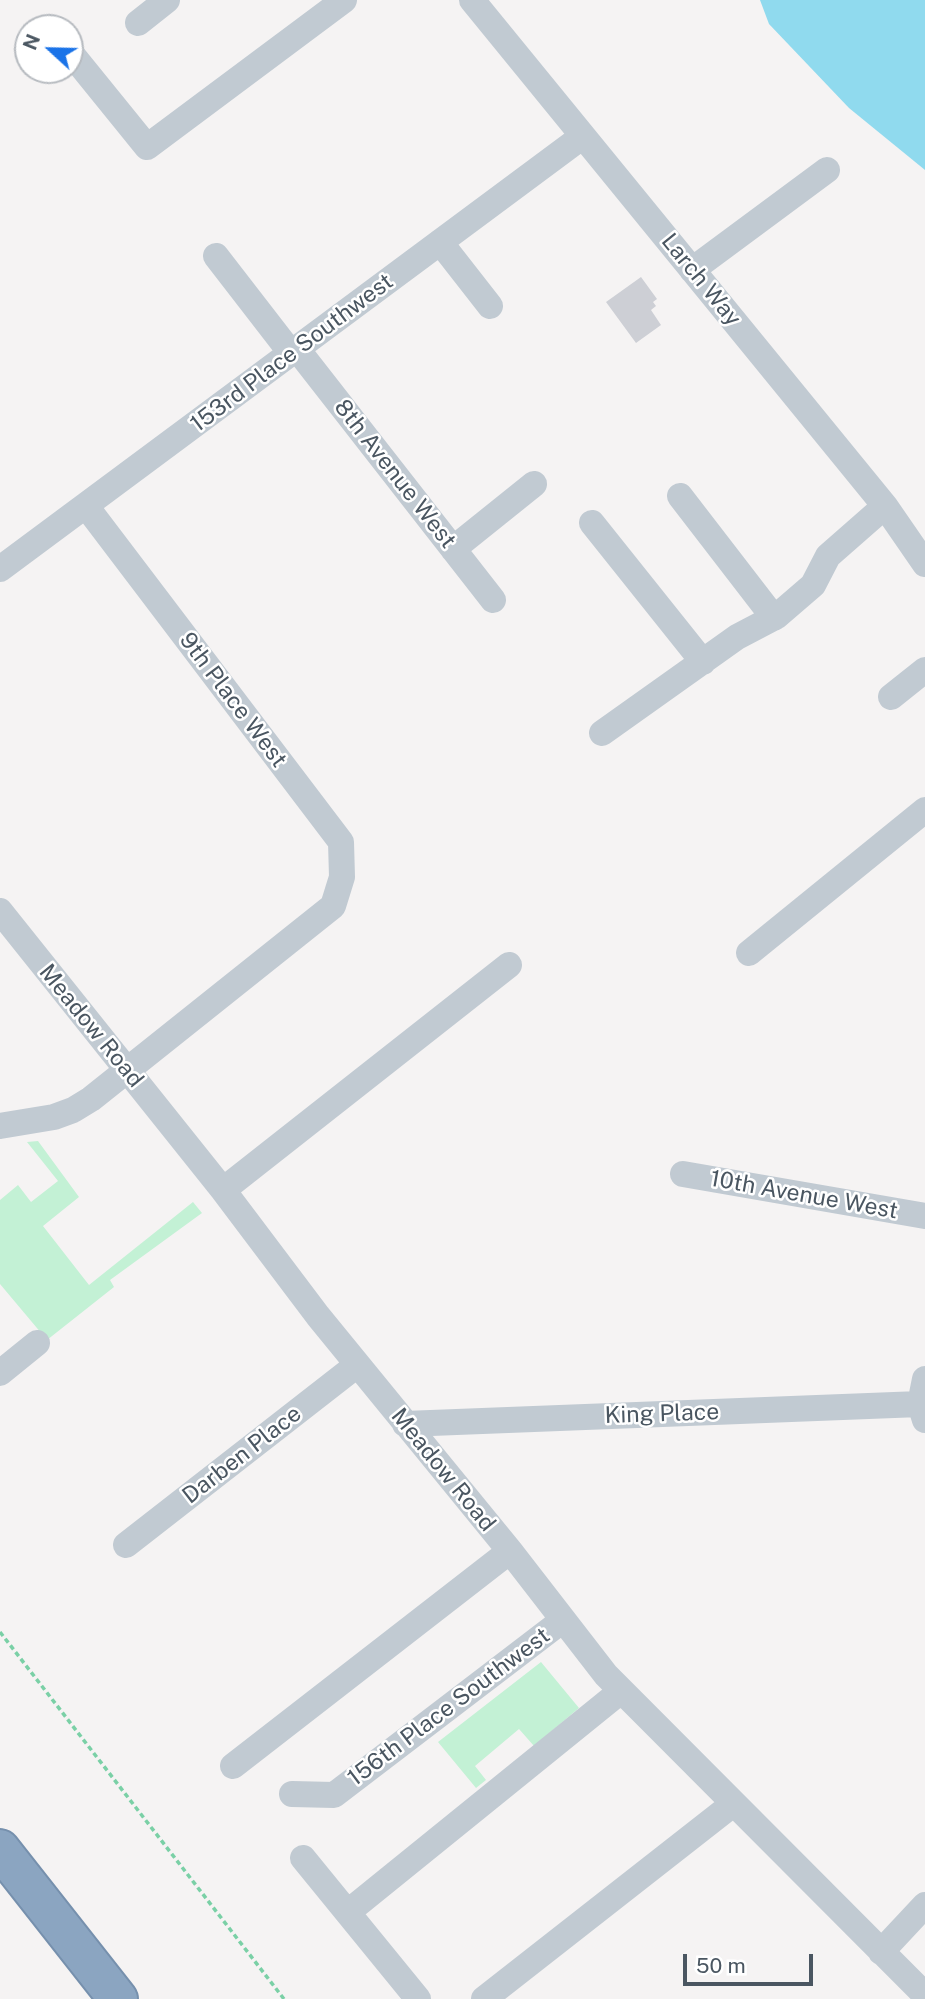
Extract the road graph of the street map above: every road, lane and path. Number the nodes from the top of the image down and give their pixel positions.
1 (167, 0) edge
2 (344, 0) edge
3 (472, 0) edge
4 (138, 23) dead end
5 (84, 69) edge
6 (583, 136) junction
7 (827, 170) dead end
8 (440, 242) junction
9 (216, 256) dead end
10 (692, 270) junction
11 (490, 306) dead end
12 (294, 351) junction
13 (534, 484) dead end
14 (680, 496) dead end
15 (86, 506) junction
16 (885, 506) junction
17 (592, 523) dead end
18 (453, 549) junction
19 (925, 564) edge
20 (0, 569) edge
21 (493, 600) dead end
22 (775, 618) junction
23 (703, 662) junction
24 (925, 670) edge
25 (891, 697) dead end
26 (601, 733) dead end
27 (925, 810) edge
28 (0, 911) edge
29 (749, 953) dead end
30 (509, 965) dead end
31 (127, 1070) junction
32 (0, 1126) edge
33 (683, 1174) dead end
34 (223, 1190) junction
35 (925, 1216) edge
36 (37, 1343) dead end
37 (357, 1365) junction
38 (0, 1373) edge
39 (925, 1378) edge
40 (923, 1412) edge
41 (405, 1424) junction
42 (126, 1545) dead end
43 (510, 1551) junction
44 (563, 1620) junction
45 (0, 1632) edge
46 (621, 1691) junction
47 (233, 1766) dead end
48 (292, 1794) dead end
49 (733, 1804) junction
50 (0, 1849) edge
51 (303, 1858) dead end
52 (925, 1905) edge
53 (348, 1912) junction
54 (881, 1952) junction
55 (925, 1995) edge
56 (118, 1999) edge
57 (284, 1999) edge
58 (418, 1999) edge
59 (484, 1999) edge

1 - 4 street
2 - 5 street
3 - 6 street, Larch Way
6 - 8 street, 153rd Place Southwest
6 - 10 street, Larch Way
7 - 10 street
8 - 11 street
8 - 12 street, 153rd Place Southwest
9 - 12 street, 8th Avenue West
10 - 16 street, Larch Way
12 - 15 street, 153rd Place Southwest
12 - 18 street, 8th Avenue West
13 - 18 street
14 - 22 street
15 - 20 street, 153rd Place Southwest
15 - 31 street, 9th Place West
16 - 19 street, Larch Way
16 - 22 street
17 - 23 street
18 - 21 street, 8th Avenue West
22 - 23 street
23 - 26 street
24 - 25 street
27 - 29 street
28 - 31 street, Meadow Road
30 - 34 street
31 - 32 street
31 - 34 street, Meadow Road
33 - 35 street, 10th Avenue West
34 - 37 street, Meadow Road
36 - 38 street
37 - 41 street, Meadow Road
37 - 42 street, Darben Place
39 - 40 street
40 - 41 street, King Place
41 - 43 street, Meadow Road
43 - 44 street, Meadow Road
43 - 47 street
44 - 46 street, Meadow Road
44 - 48 street, 156th Place Southwest
45 - 57 path
46 - 49 street, Meadow Road
46 - 53 street
49 - 54 street, Meadow Road
49 - 59 street
50 - 56 highway
51 - 53 street
52 - 54 street
53 - 58 street
54 - 55 street, Meadow Road

